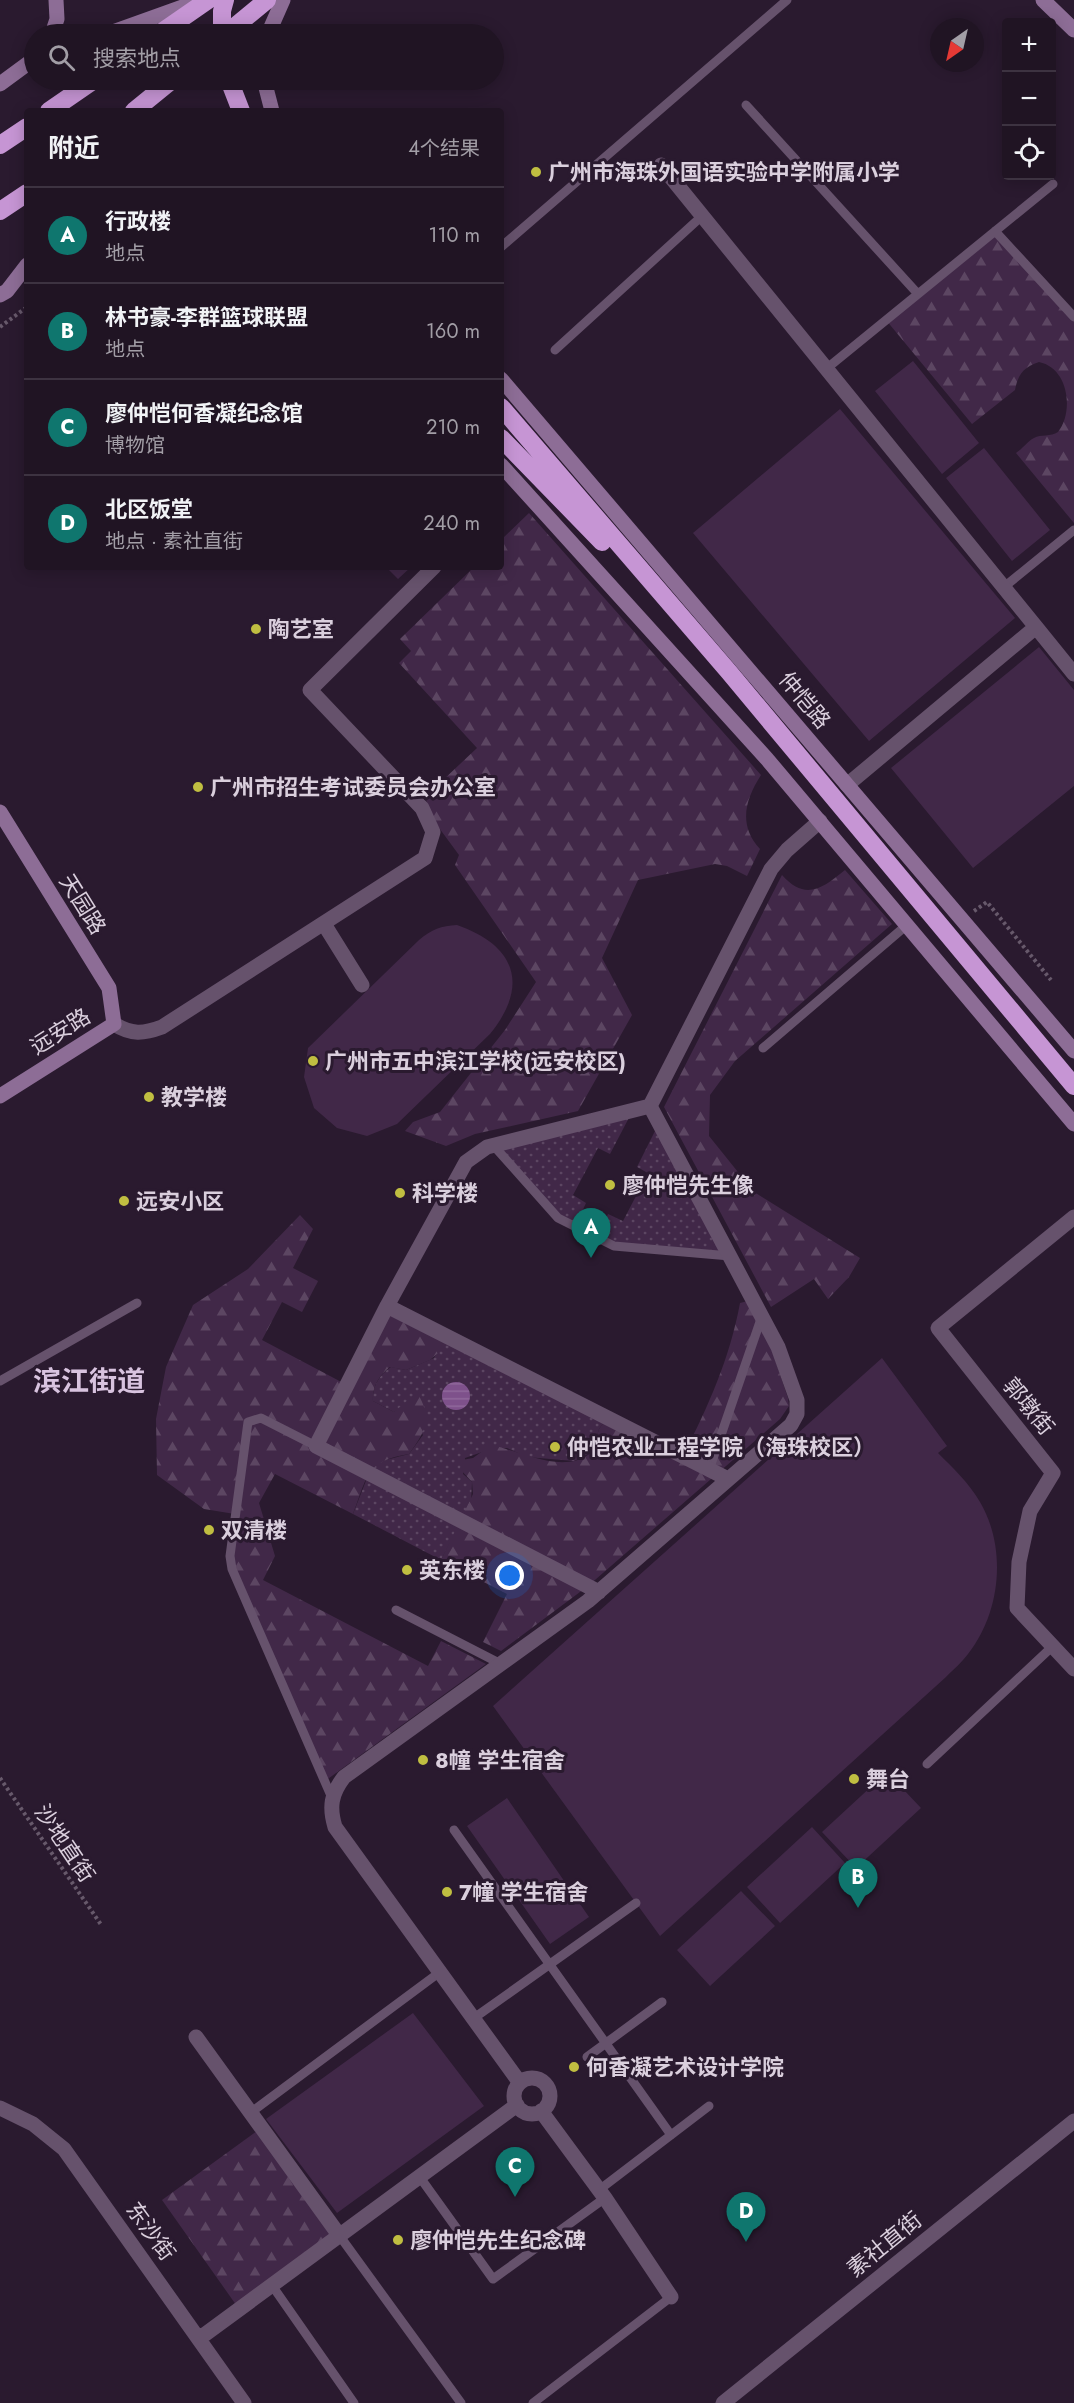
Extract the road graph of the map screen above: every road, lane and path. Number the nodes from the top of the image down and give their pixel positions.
1 (56, 0) edge
2 (202, 0) edge
3 (208, 0) edge
4 (225, 0) edge
5 (267, 0) edge
6 (283, 0) edge
7 (787, 0) edge
8 (1043, 0) edge
9 (55, 24) edge
10 (135, 24) edge
11 (173, 24) edge
12 (223, 24) edge
13 (237, 24) edge
14 (272, 24) edge
15 (1074, 30) edge
16 (24, 67) edge
17 (0, 84) edge
18 (79, 90) edge
19 (160, 90) edge
20 (233, 90) edge
21 (267, 90) edge
22 (746, 105) dead end
23 (53, 108) edge
24 (138, 108) edge
25 (240, 108) edge
26 (271, 108) edge
27 (24, 128) edge
28 (0, 145) edge
29 (661, 165) dead end
30 (1053, 184) dead end
31 (24, 195) edge
32 (0, 211) edge
33 (702, 216) junction
34 (995, 231) junction
35 (504, 244) edge
36 (24, 269) edge
37 (918, 294) junction
38 (0, 295) edge
39 (24, 309) edge
40 (4, 314) dead end
41 (1074, 317) edge
42 (9, 320) junction
43 (0, 327) edge
44 (555, 350) dead end
45 (826, 369) junction
46 (504, 384) edge
47 (504, 410) edge
48 (504, 441) edge
49 (504, 468) edge
50 (1074, 530) edge
51 (431, 570) edge
52 (1004, 587) junction
53 (1036, 627) junction
54 (729, 672) junction
55 (1074, 674) edge
56 (847, 784) junction
57 (0, 812) edge
58 (820, 821) junction
59 (987, 902) dead end
60 (324, 924) junction
61 (908, 924) junction
62 (1051, 980) dead end
63 (362, 985) dead end
64 (114, 1024) junction
65 (763, 1048) dead end
66 (1074, 1051) edge
67 (1074, 1086) edge
68 (0, 1096) edge
69 (650, 1106) junction
70 (1074, 1124) edge
71 (493, 1145) junction
72 (1074, 1217) edge
73 (730, 1256) junction
74 (137, 1304) dead end
75 (387, 1306) junction
76 (762, 1316) junction
77 (0, 1382) edge
78 (316, 1446) junction
79 (709, 1470) junction
80 (728, 1479) junction
81 (599, 1592) junction
82 (396, 1610) dead end
83 (1053, 1646) junction
84 (501, 1664) junction
85 (1074, 1669) edge
86 (927, 1764) dead end
87 (0, 1778) edge
88 (332, 1798) junction
89 (454, 1830) dead end
90 (636, 1903) dead end
91 (102, 1926) dead end
92 (550, 1965) junction
93 (440, 1972) junction
94 (662, 2002) dead end
95 (474, 2018) junction
96 (196, 2037) dead end
97 (606, 2043) junction
98 (588, 2057) dead end
99 (520, 2083) junction
100 (517, 2105) junction
101 (709, 2106) dead end
102 (0, 2108) edge
103 (541, 2111) junction
104 (250, 2113) junction
105 (1074, 2121) edge
106 (671, 2135) junction
107 (419, 2176) junction
108 (602, 2194) junction
109 (339, 2235) junction
110 (271, 2284) junction
111 (671, 2297) joint
112 (200, 2338) junction
113 (244, 2403) edge
114 (354, 2403) edge
115 (461, 2403) edge
116 (533, 2403) edge
117 (723, 2403) edge

1 - 9 main road
2 - 10 main road
3 - 11 highway
4 - 12 highway
5 - 13 highway
6 - 14 main road
7 - 35 lane
8 - 15 main road
16 - 17 main road
18 - 23 highway
19 - 24 highway
20 - 25 highway
21 - 26 main road
22 - 37 lane
27 - 28 highway
29 - 33 street
30 - 34 lane
31 - 32 highway
33 - 44 lane
33 - 45 street
34 - 37 lane
34 - 41 lane
36 - 38 main road
37 - 45 lane
39 - 42 path
40 - 42 path
42 - 43 path
45 - 52 street
46 - 56 main road, 仲恺路
47 - 54 highway
48 - 54 highway
49 - 58 main road
50 - 52 lane
51 - 60 street
52 - 53 street
53 - 55 street
53 - 56 street
54 - 67 highway
56 - 66 main road, 仲恺路
57 - 64 main road, 天园路
58 - 61 main road
58 - 69 street
59 - 62 path
60 - 63 street
60 - 64 street
61 - 65 lane
61 - 70 main road
64 - 68 main road, 远安路
69 - 71 street
69 - 73 street
71 - 73 lane
71 - 75 street
72 - 83 street, 郭墩街
73 - 76 street
74 - 77 lane
75 - 78 street
75 - 79 street
76 - 79 lane
76 - 80 street
78 - 81 street
78 - 88 lane
79 - 80 street
80 - 81 street
81 - 84 street
82 - 84 lane
83 - 85 street, 郭墩街
83 - 86 lane
84 - 88 street
87 - 91 path, 沙地直街
88 - 93 street
89 - 92 lane
90 - 92 lane
92 - 95 lane
92 - 97 lane
93 - 95 street
93 - 104 lane
94 - 97 lane
95 - 99 street
96 - 104 street
97 - 98 lane
97 - 106 lane
99 - 100 street
99 - 103 street
100 - 103 street
100 - 107 street
101 - 106 lane
102 - 112 street, 东沙街
103 - 108 street
104 - 109 street
105 - 117 street, 素社直街
106 - 108 lane
107 - 108 lane
107 - 109 street
108 - 111 street
109 - 110 street
109 - 115 lane
110 - 112 street
110 - 114 lane
111 - 116 lane
112 - 113 street, 东沙街

